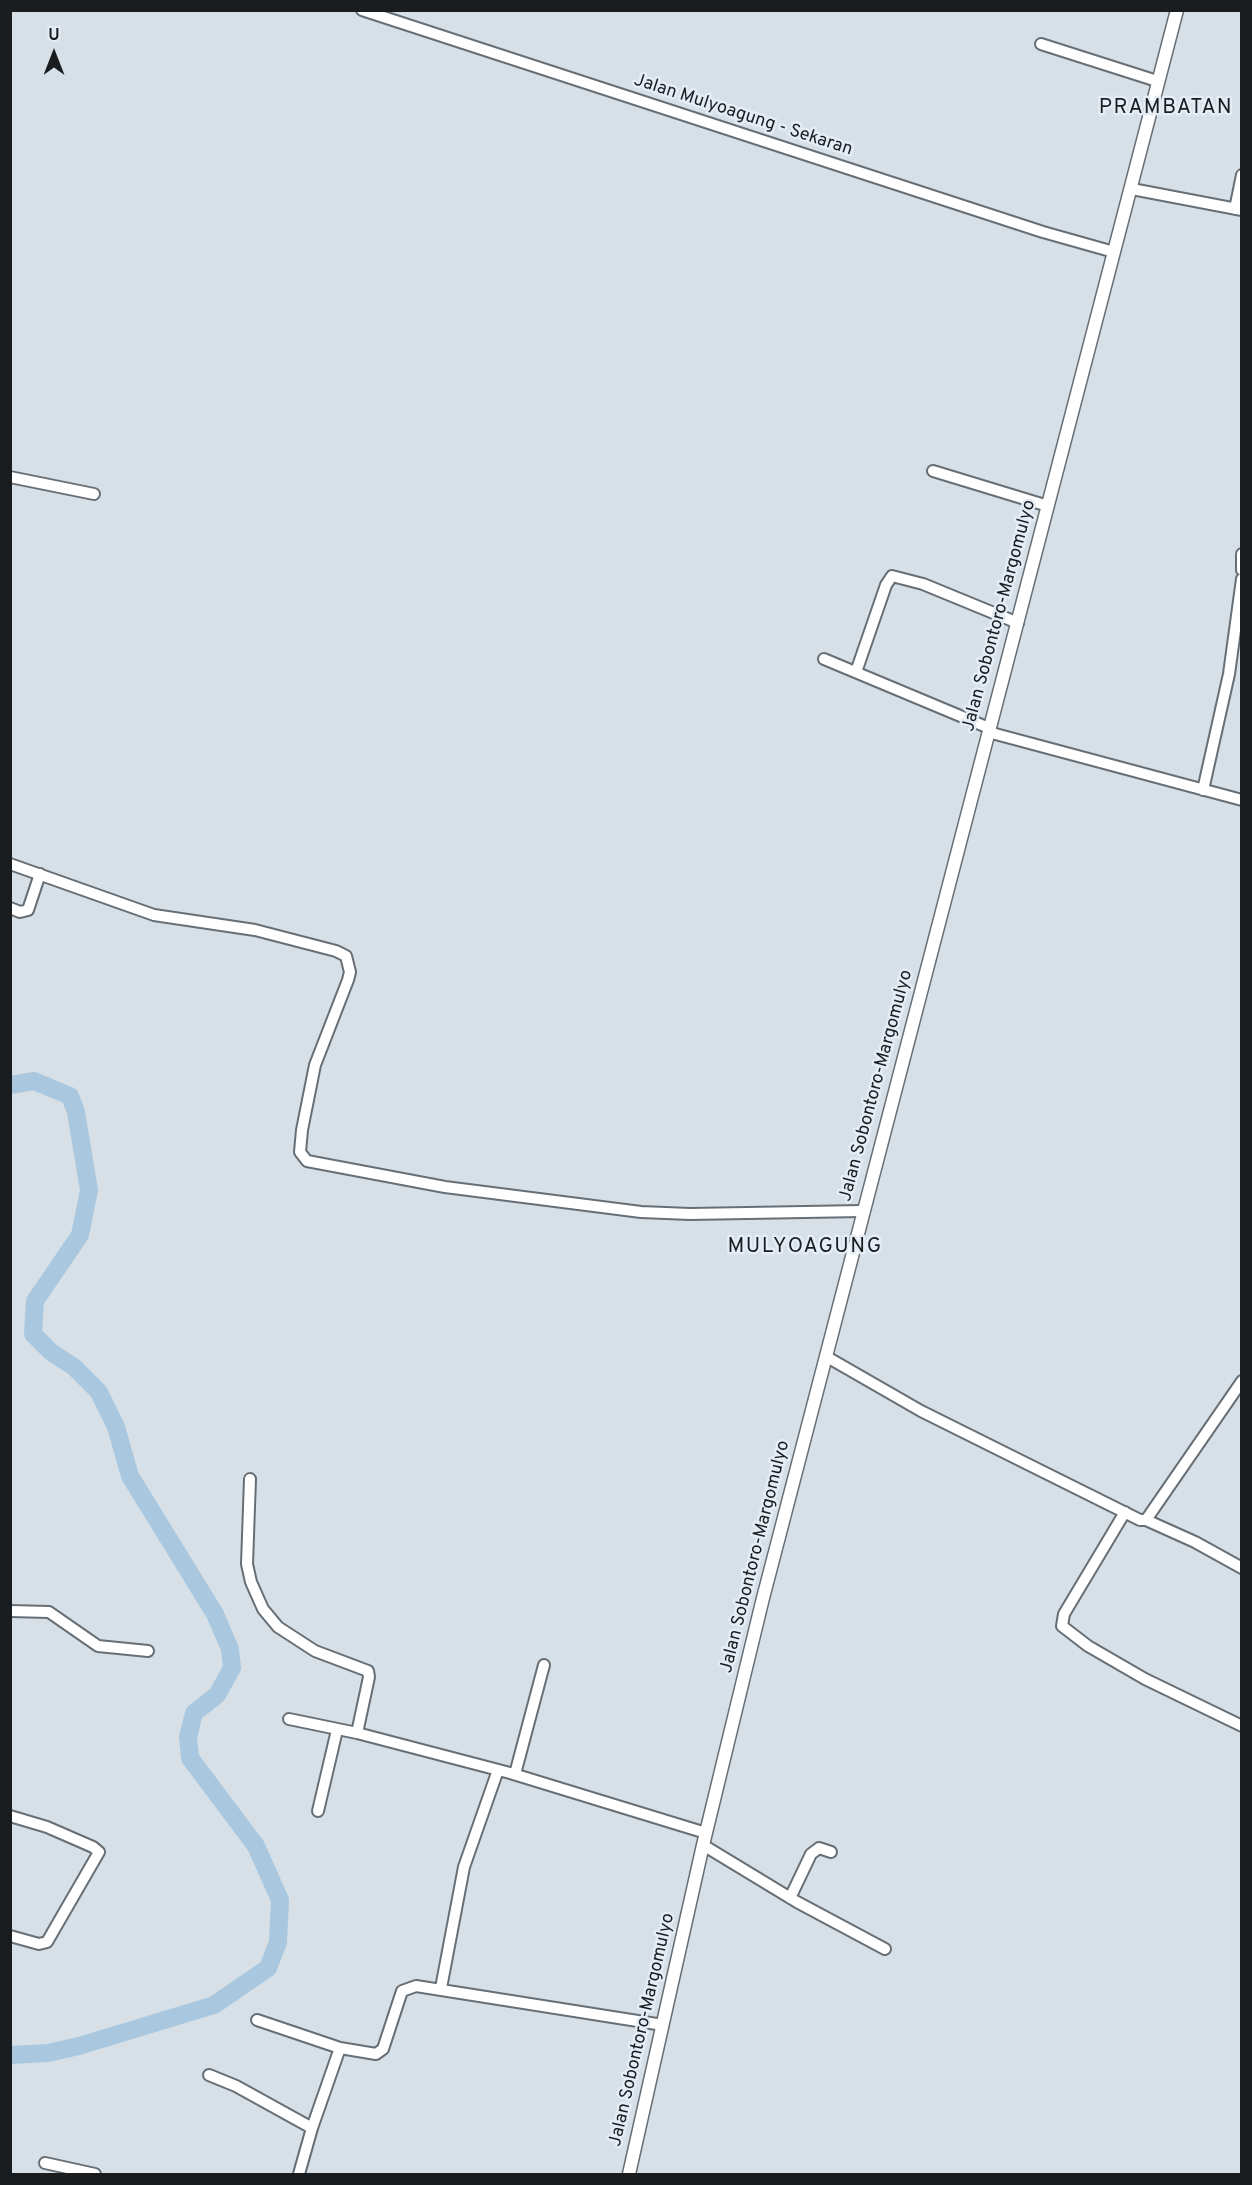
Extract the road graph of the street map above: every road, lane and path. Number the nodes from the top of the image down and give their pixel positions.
1 (362, 10) edge
2 (1177, 10) edge
3 (1041, 44) dead end
4 (1157, 81) junction
5 (1242, 175) edge
6 (1131, 189) junction
7 (1238, 209) edge
8 (1114, 252) junction
9 (933, 471) dead end
10 (10, 477) edge
11 (94, 494) dead end
12 (1048, 506) junction
13 (1242, 554) edge
14 (1242, 570) edge
15 (1242, 579) edge
16 (1018, 623) junction
17 (824, 659) dead end
18 (856, 672) junction
19 (988, 730) junction
20 (1203, 790) junction
21 (1242, 800) edge
22 (10, 864) edge
23 (40, 874) junction
24 (10, 908) edge
25 (862, 1211) junction
26 (827, 1357) junction
27 (1242, 1381) edge
28 (250, 1479) dead end
29 (1125, 1512) junction
30 (1146, 1520) junction
31 (1242, 1568) edge
32 (10, 1611) edge
33 (148, 1650) dead end
34 (544, 1665) dead end
35 (289, 1719) dead end
36 (1242, 1726) edge
37 (337, 1730) junction
38 (357, 1734) junction
39 (498, 1770) junction
40 (515, 1774) junction
41 (318, 1811) dead end
42 (10, 1816) edge
43 (704, 1839) junction
44 (831, 1852) dead end
45 (790, 1898) junction
46 (10, 1936) edge
47 (885, 1949) dead end
48 (441, 1988) junction
49 (257, 2020) dead end
50 (663, 2025) junction
51 (340, 2048) junction
52 (209, 2075) dead end
53 (312, 2128) junction
54 (45, 2163) dead end
55 (95, 2175) edge
56 (299, 2175) edge
57 (629, 2175) edge

1 - 8 street, Jalan Mulyoagung - Sekaran
2 - 4 street, Jalan Sobontoro-Margomulyo
3 - 4 street
4 - 6 street, Jalan Sobontoro-Margomulyo
5 - 7 street
6 - 7 street
6 - 8 street, Jalan Sobontoro-Margomulyo
8 - 12 street, Jalan Sobontoro-Margomulyo
9 - 12 street
10 - 11 street
12 - 16 street, Jalan Sobontoro-Margomulyo
13 - 14 street
15 - 20 street
16 - 18 street
16 - 19 street, Jalan Sobontoro-Margomulyo
17 - 18 street
18 - 19 street
19 - 20 street
19 - 25 street, Jalan Sobontoro-Margomulyo
20 - 21 street
22 - 23 street
23 - 24 street
23 - 25 street
25 - 26 street, Jalan Sobontoro-Margomulyo
26 - 29 street
26 - 43 street, Jalan Sobontoro-Margomulyo
27 - 30 street
28 - 38 street
29 - 30 street
29 - 36 street
30 - 31 street
32 - 33 street
34 - 40 street
35 - 37 street
37 - 38 street
37 - 41 street
38 - 39 street
39 - 40 street
39 - 48 street
40 - 43 street
42 - 46 street
43 - 45 street
43 - 50 street, Jalan Sobontoro-Margomulyo
44 - 45 street
45 - 47 street
48 - 50 street
48 - 51 street
49 - 51 street
50 - 57 street, Jalan Sobontoro-Margomulyo
51 - 53 street
52 - 53 street
53 - 56 street
54 - 55 street

